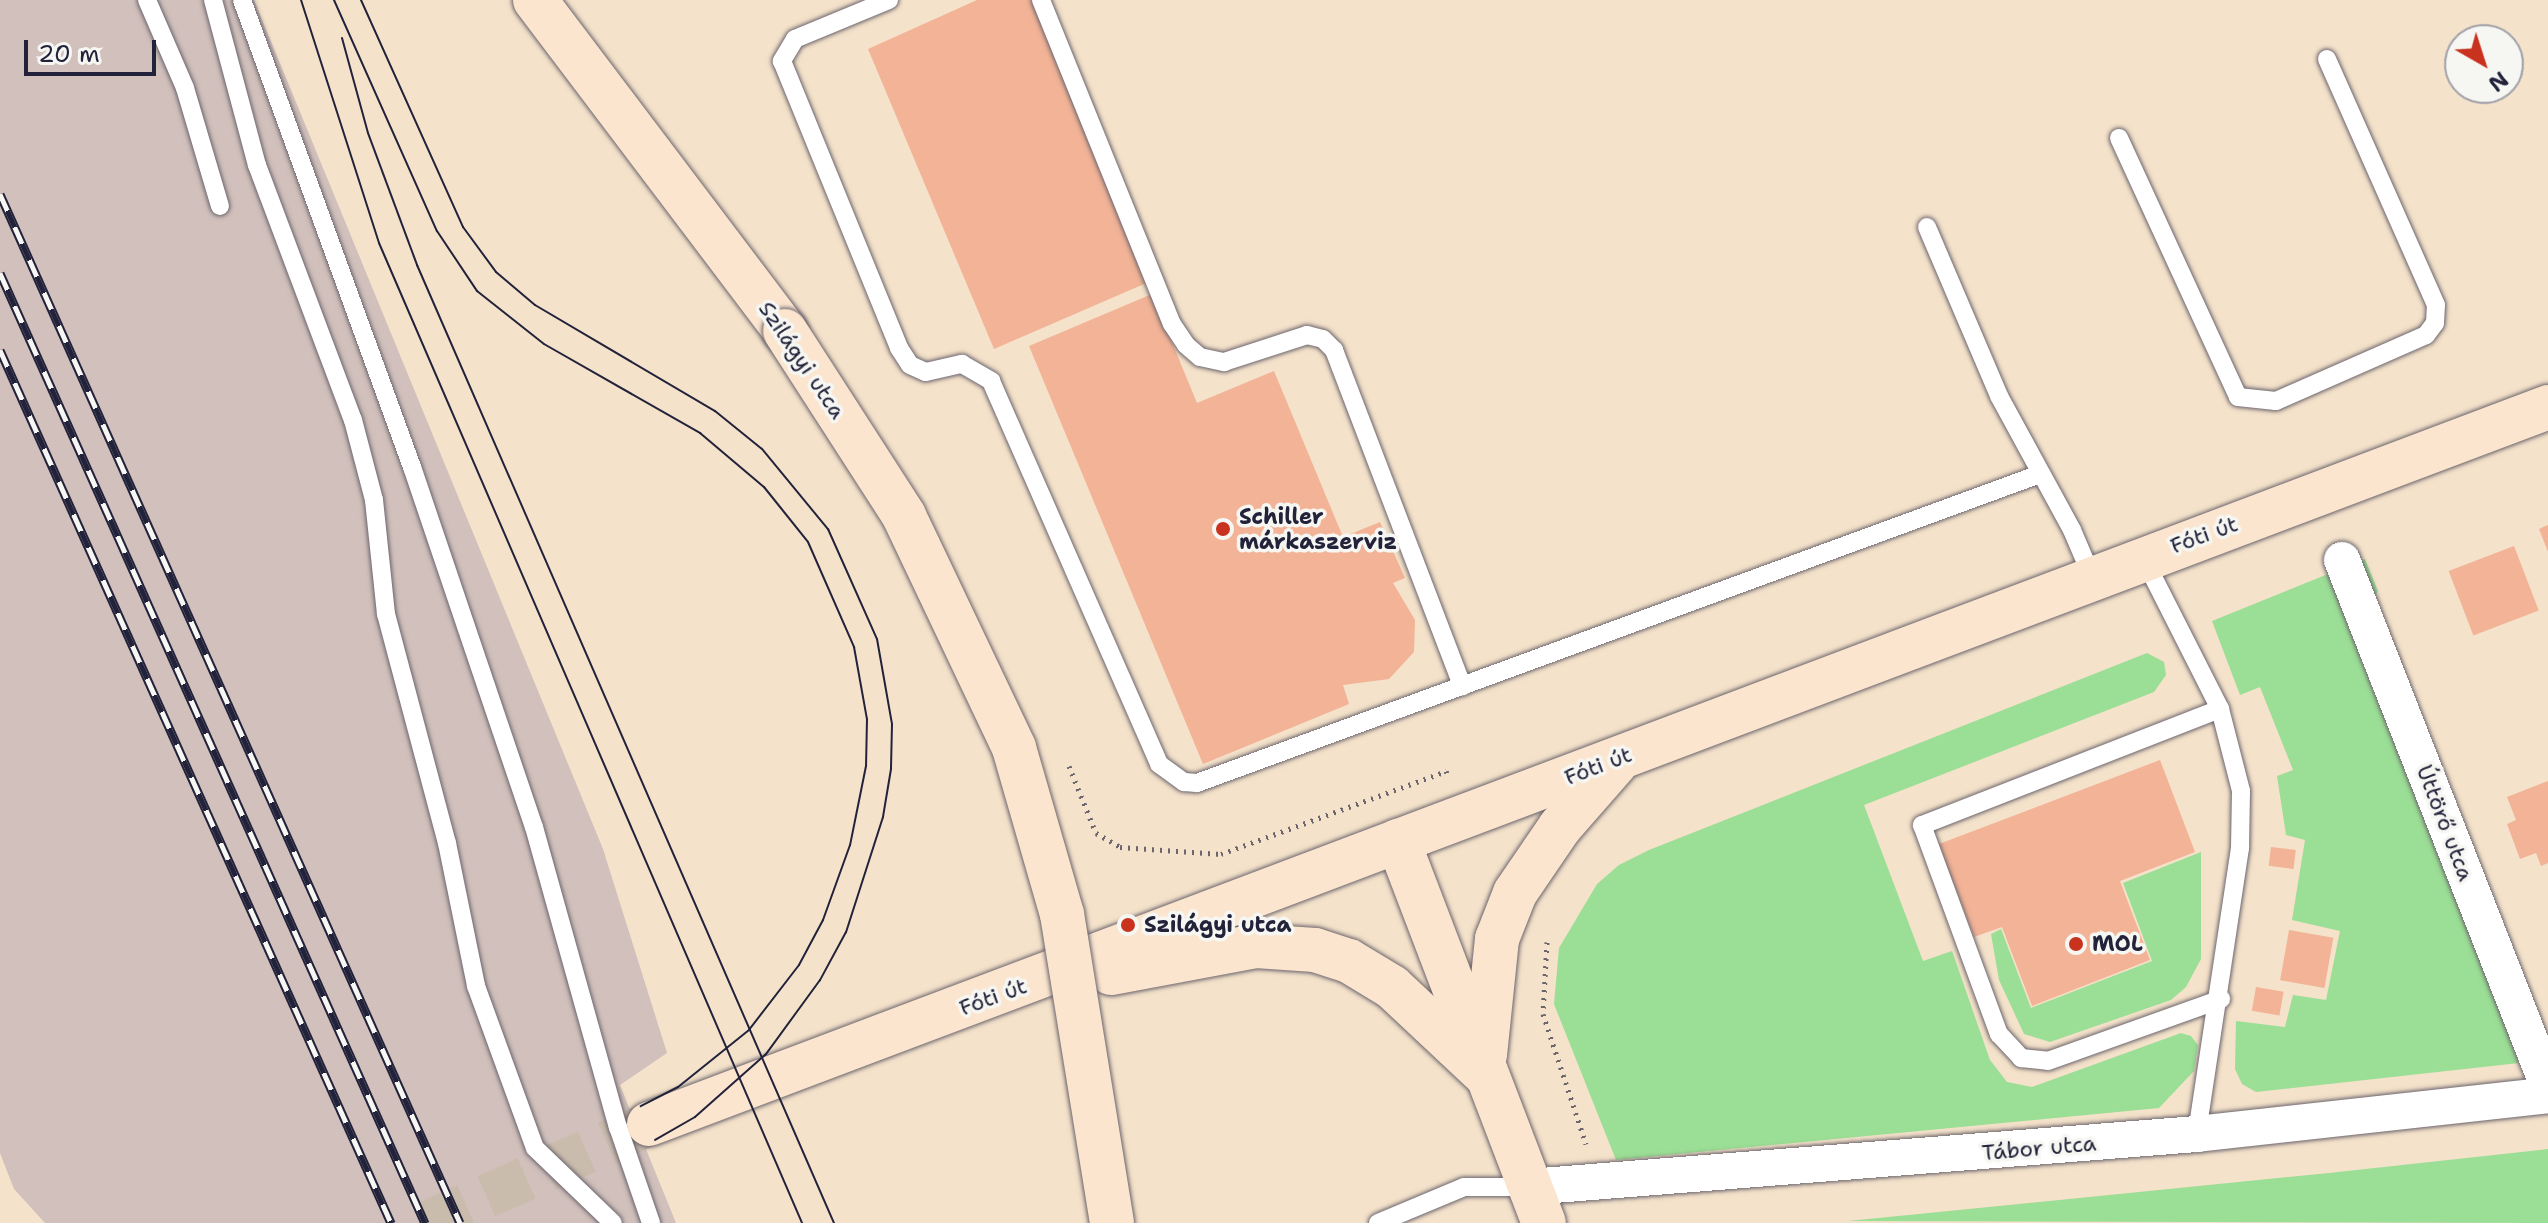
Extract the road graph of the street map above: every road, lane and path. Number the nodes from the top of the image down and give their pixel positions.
1 (147, 0) edge
2 (213, 0) edge
3 (242, 0) edge
4 (535, 0) edge
5 (889, 0) edge
6 (1041, 0) edge
7 (2327, 59) dead end
8 (2119, 138) dead end
9 (220, 206) dead end
10 (1927, 227) dead end
11 (2548, 407) edge
12 (2040, 474) junction
13 (2143, 557) junction
14 (2342, 560) dead end
15 (2092, 577) junction
16 (1462, 686) junction
17 (2220, 709) junction
18 (1620, 758) junction
19 (1067, 760) dead end
20 (1465, 815) junction
21 (1398, 841) junction
22 (1548, 939) dead end
23 (1010, 991) junction
24 (2221, 999) junction
25 (1484, 1073) junction
26 (2548, 1086) edge
27 (2548, 1095) edge
28 (649, 1124) tunnel mouth
29 (2197, 1134) junction
30 (1600, 1184) junction
31 (1537, 1205) edge
32 (613, 1223) edge
33 (651, 1223) edge
34 (1112, 1223) edge
35 (1378, 1223) edge

1 - 9 lane
2 - 32 lane
3 - 33 lane
4 - 34 street, Szilágyi utca, bridge
5 - 16 lane
6 - 16 lane
7 - 8 lane
10 - 12 lane
11 - 13 street, Fóti út
12 - 15 lane
12 - 16 lane
13 - 15 street, Fóti út
13 - 17 lane
14 - 26 street, Úttörő utca
15 - 18 street, Fóti út
17 - 24 lane
17 - 24 lane
18 - 20 street, Fóti út
18 - 25 street
19 - 20 path
20 - 21 street, Fóti út
21 - 23 street, Fóti út
21 - 25 street
22 - 30 path
23 - 25 street
23 - 28 street, Fóti út
24 - 29 lane
25 - 31 street
27 - 29 street, Tábor utca
29 - 30 street, Tábor utca
30 - 31 street, Tábor utca
31 - 35 lane

